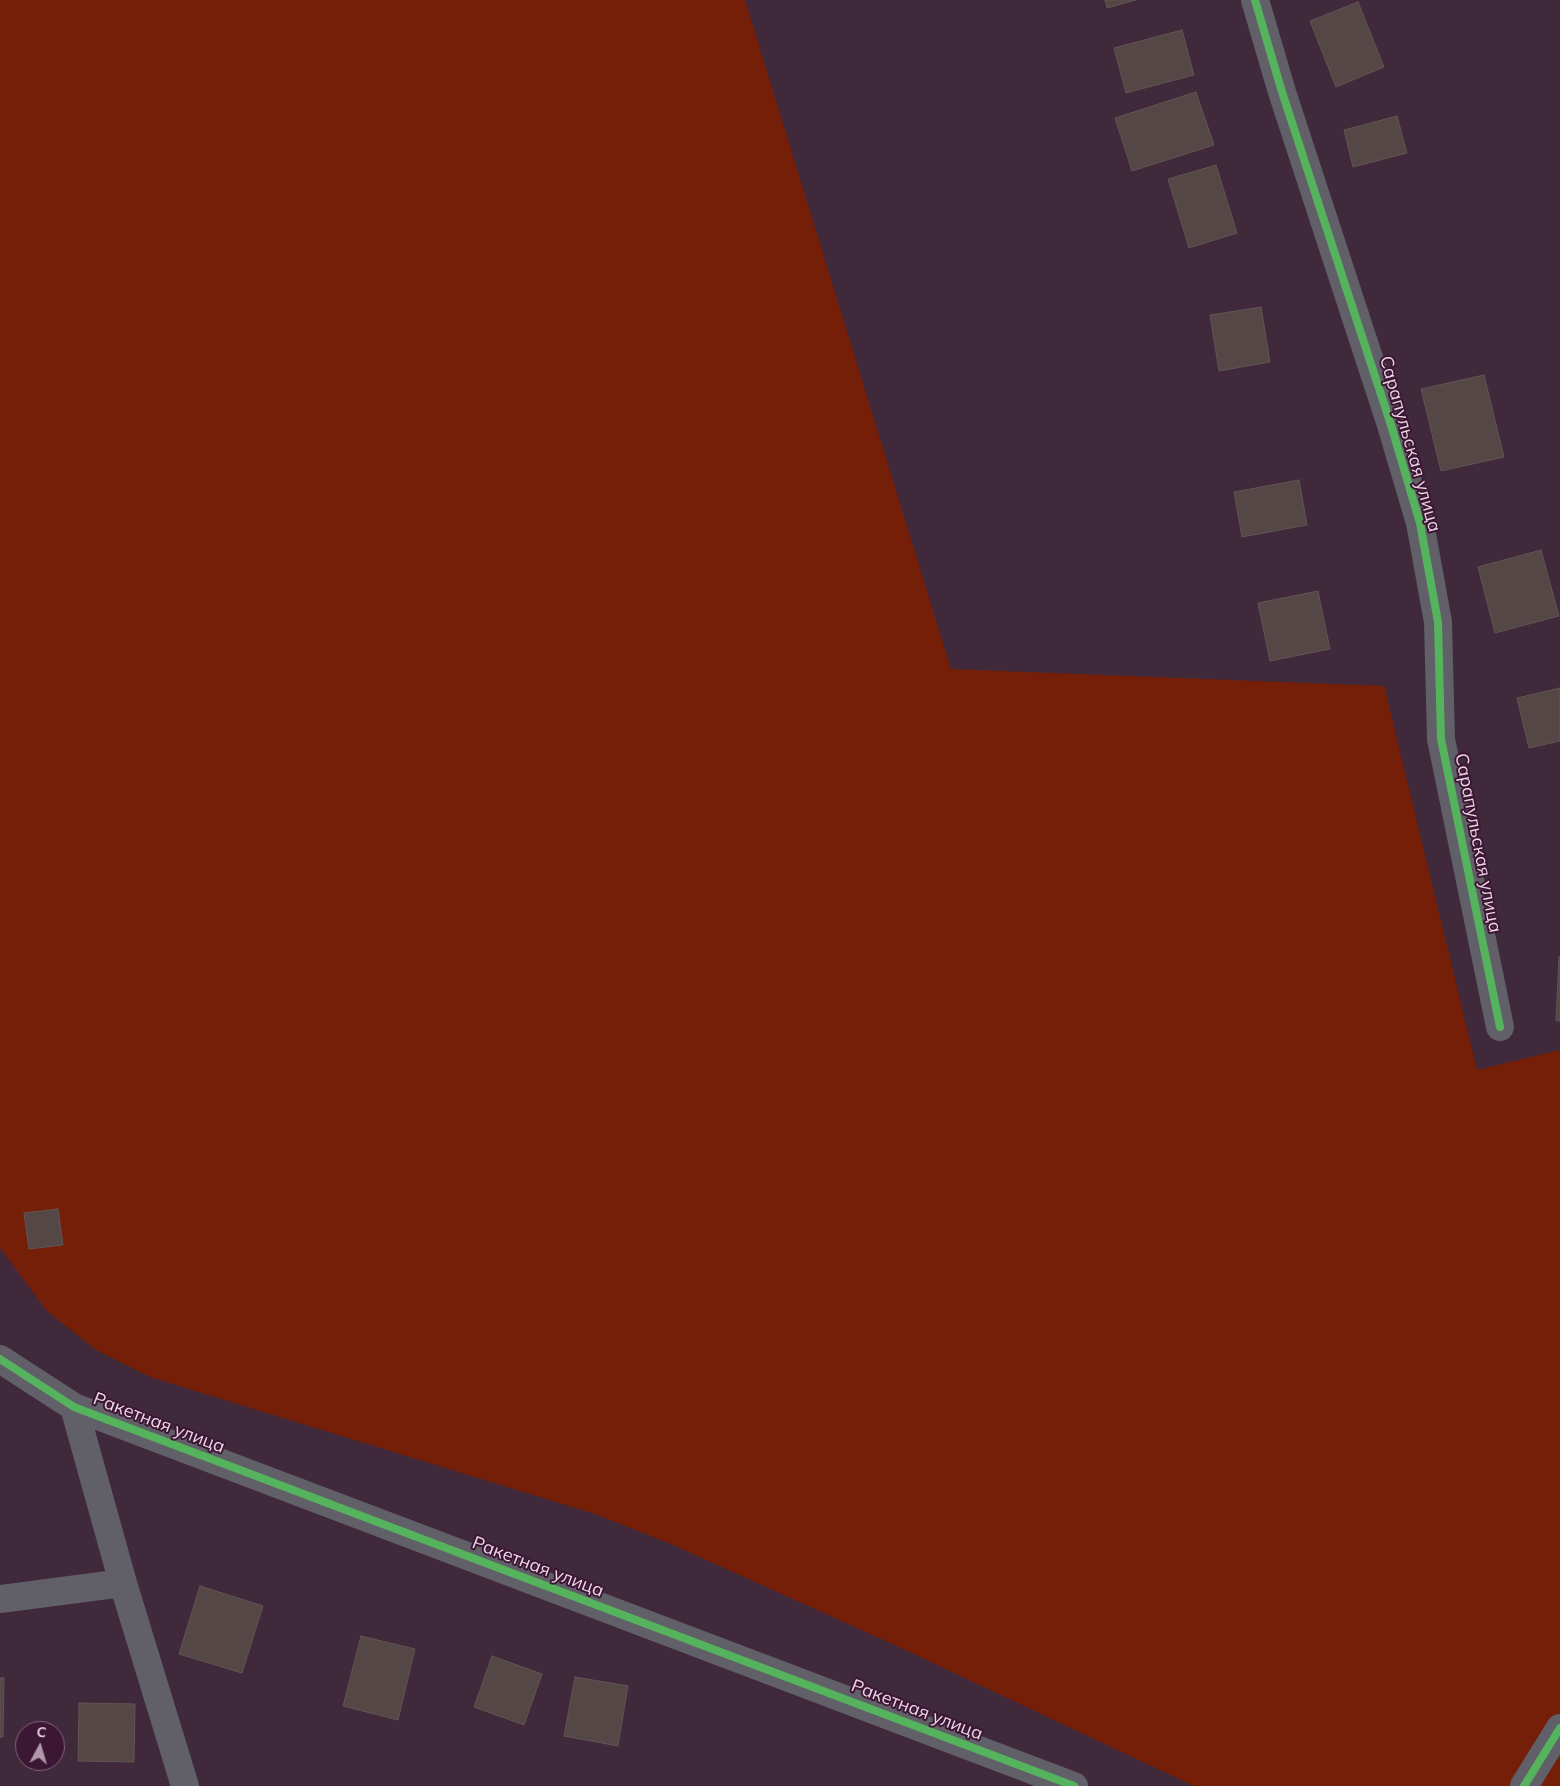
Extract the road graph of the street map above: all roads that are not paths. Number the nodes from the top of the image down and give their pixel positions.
1 (1255, 0) edge
2 (1500, 1027) dead end
3 (0, 1358) edge
4 (74, 1407) junction
5 (123, 1583) junction
6 (0, 1599) edge
7 (1560, 1728) edge
8 (185, 1786) edge
9 (1074, 1786) edge
10 (1524, 1786) edge

1 - 2 street, Сарапульская улица
3 - 4 street, Ракетная улица
4 - 5 street
4 - 9 street, Ракетная улица
5 - 6 street
5 - 8 street
7 - 10 street

